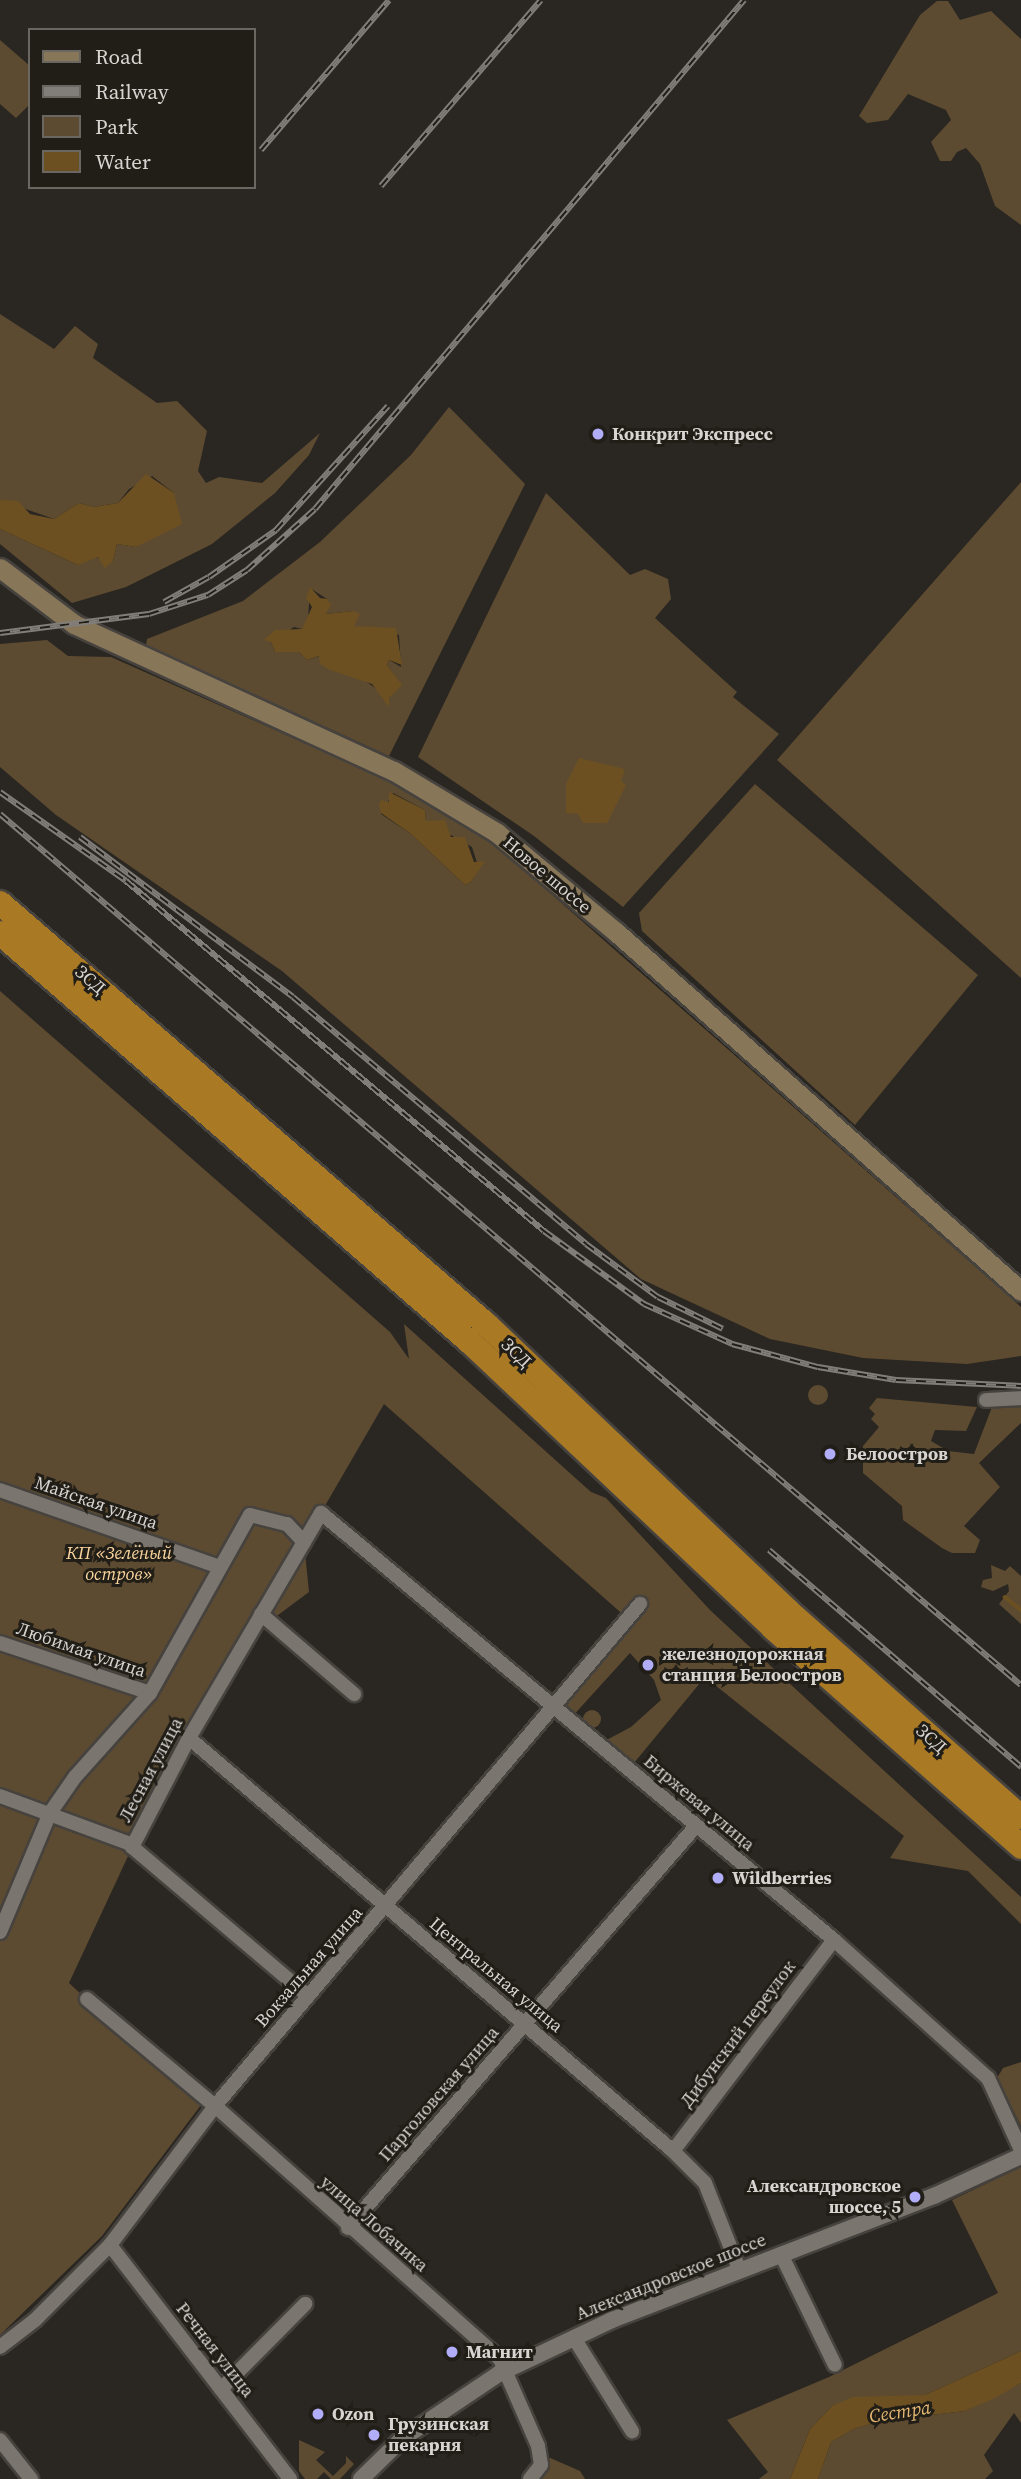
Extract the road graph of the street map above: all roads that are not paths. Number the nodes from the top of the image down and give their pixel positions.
1 (0, 568) edge
2 (0, 903) edge
3 (0, 933) edge
4 (1021, 1291) edge
5 (1021, 1398) edge
6 (986, 1400) dead end
7 (0, 1490) edge
8 (321, 1513) joint
9 (304, 1542) junction
10 (220, 1567) junction
11 (639, 1604) dead end
12 (261, 1614) junction
13 (0, 1643) edge
14 (150, 1693) junction
15 (354, 1694) dead end
16 (556, 1707) junction
17 (189, 1738) junction
18 (937, 1759) junction
19 (0, 1796) edge
20 (50, 1814) junction
21 (1021, 1817) edge
22 (696, 1826) junction
23 (133, 1845) junction
24 (1021, 1847) edge
25 (386, 1908) junction
26 (2, 1926) edge
27 (834, 1940) junction
28 (308, 1996) junction
29 (87, 1999) dead end
30 (525, 2025) junction
31 (215, 2106) junction
32 (1021, 2150) edge
33 (673, 2151) junction
34 (1021, 2156) edge
35 (348, 2228) junction
36 (110, 2245) junction
37 (781, 2254) junction
38 (739, 2269) junction
39 (305, 2304) dead end
40 (574, 2338) junction
41 (0, 2347) edge
42 (835, 2365) dead end
43 (508, 2370) junction
44 (221, 2389) junction
45 (632, 2431) dead end
46 (0, 2440) edge
47 (538, 2446) junction
48 (549, 2460) dead end
49 (31, 2479) edge
50 (289, 2479) edge
51 (361, 2479) edge
52 (530, 2479) edge

1 - 4 main road, Новое шоссе
2 - 18 highway, ЗСД
3 - 18 highway, ЗСД
5 - 6 street
7 - 10 street, Майская улица
8 - 9 street, Лесная улица
8 - 16 street, Биржевая улица
9 - 10 street
9 - 12 street, Лесная улица
10 - 14 street
11 - 16 street, Вокзальная улица
12 - 15 street
12 - 17 street, Лесная улица
13 - 14 street, Любимая улица
14 - 20 street
16 - 22 street, Биржевая улица
16 - 25 street, Вокзальная улица
17 - 23 street, Лесная улица
17 - 25 street, Центральная улица
18 - 21 highway, ЗСД
18 - 24 highway, ЗСД
19 - 20 street
20 - 23 street
20 - 26 street
22 - 27 street, Биржевая улица
22 - 30 street, Парголовская улица
23 - 28 street, Лесная улица
25 - 28 street, Вокзальная улица
25 - 30 street, Центральная улица
27 - 32 street, Биржевая улица
27 - 33 street, Дибунский переулок
28 - 31 street, Вокзальная улица
29 - 31 street, улица Лобачика
30 - 33 street, Центральная улица
30 - 35 street, Парголовская улица
31 - 35 street, улица Лобачика
31 - 36 street, Вокзальная улица
33 - 38 street, Центральная улица
34 - 37 street, Александровское шоссе
35 - 43 street, улица Лобачика
36 - 41 street, Вокзальная улица
36 - 44 street, Речная улица
37 - 38 street, Александровское шоссе
37 - 42 street
38 - 40 street, Александровское шоссе
39 - 44 street
40 - 43 street, Александровское шоссе
40 - 45 street
43 - 47 street
43 - 51 street, Александровское шоссе
44 - 50 street, Речная улица
46 - 49 street
47 - 48 street
47 - 52 street

